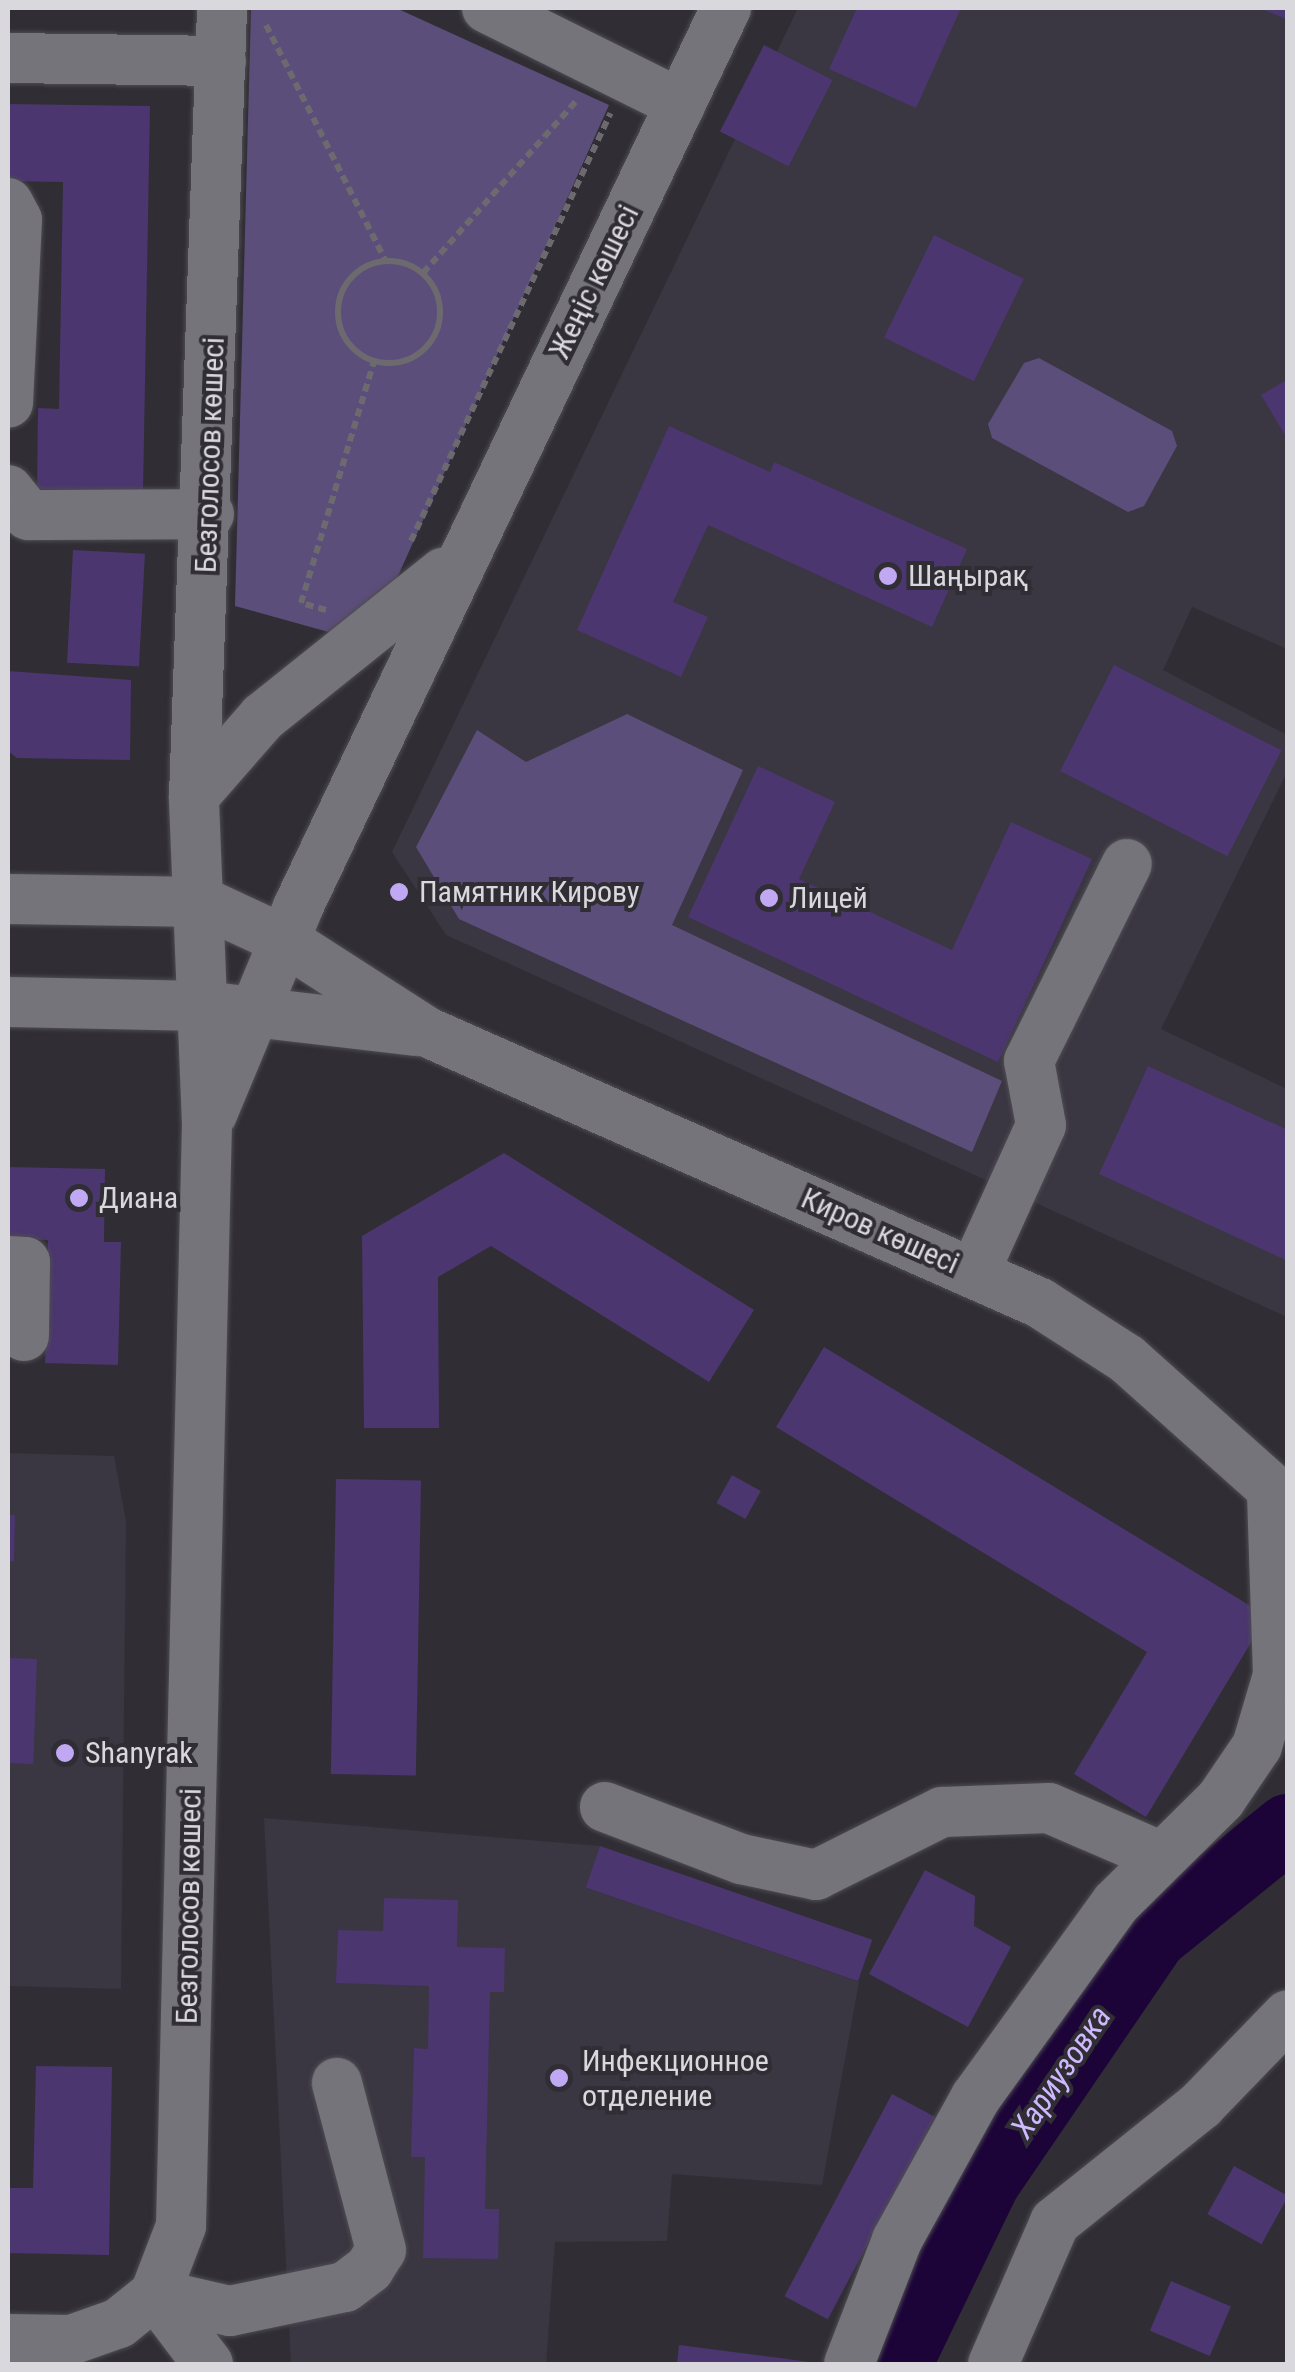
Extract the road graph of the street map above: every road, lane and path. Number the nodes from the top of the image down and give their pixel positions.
1 (487, 8) edge
2 (726, 8) edge
3 (222, 27) edge
4 (8, 58) edge
5 (617, 72) junction
6 (680, 104) junction
7 (8, 204) edge
8 (385, 260) junction
9 (424, 273) junction
10 (374, 361) junction
11 (8, 403) edge
12 (8, 490) edge
13 (209, 514) junction
14 (406, 552) dead end
15 (461, 556) junction
16 (337, 613) dead end
17 (194, 796) junction
18 (1127, 864) dead end
19 (8, 899) edge
20 (202, 902) junction
21 (284, 940) junction
22 (8, 1002) edge
23 (203, 1006) junction
24 (257, 1013) junction
25 (427, 1032) junction
26 (207, 1125) junction
27 (8, 1261) edge
28 (974, 1273) junction
29 (24, 1336) dead end
30 (1280, 1497) edge
31 (605, 1807) dead end
32 (1162, 1857) junction
33 (1288, 2014) edge
34 (337, 2083) dead end
35 (155, 2294) junction
36 (8, 2339) edge
37 (208, 2364) edge
38 (848, 2364) edge
39 (992, 2364) edge

1 - 5 street
2 - 6 street, Жеңіс көшесі
3 - 4 street
3 - 8 path
3 - 13 street, Безголосов көшесі
5 - 6 street
5 - 9 path
5 - 14 path
6 - 15 street, Жеңіс көшесі
7 - 11 street
8 - 9 path
8 - 10 path
9 - 10 path
10 - 16 path
12 - 13 street
13 - 17 street, Безголосов көшесі
15 - 17 street, Жеңіс көшесі
15 - 21 street, Жеңіс көшесі
17 - 20 street, Безголосов көшесі
18 - 28 street
19 - 20 street
20 - 21 street
20 - 23 street, Безголосов көшесі
21 - 24 street, Жеңіс көшесі
21 - 25 street
22 - 23 street
23 - 24 street
23 - 26 street, Безголосов көшесі
24 - 25 street
24 - 26 street, Жеңіс көшесі
25 - 28 street, Киров көшесі
26 - 35 street, Безголосов көшесі
27 - 29 street
28 - 30 street, Киров көшесі
30 - 32 street
31 - 32 street
32 - 38 street
33 - 39 street
34 - 35 street
35 - 36 street
35 - 37 street

